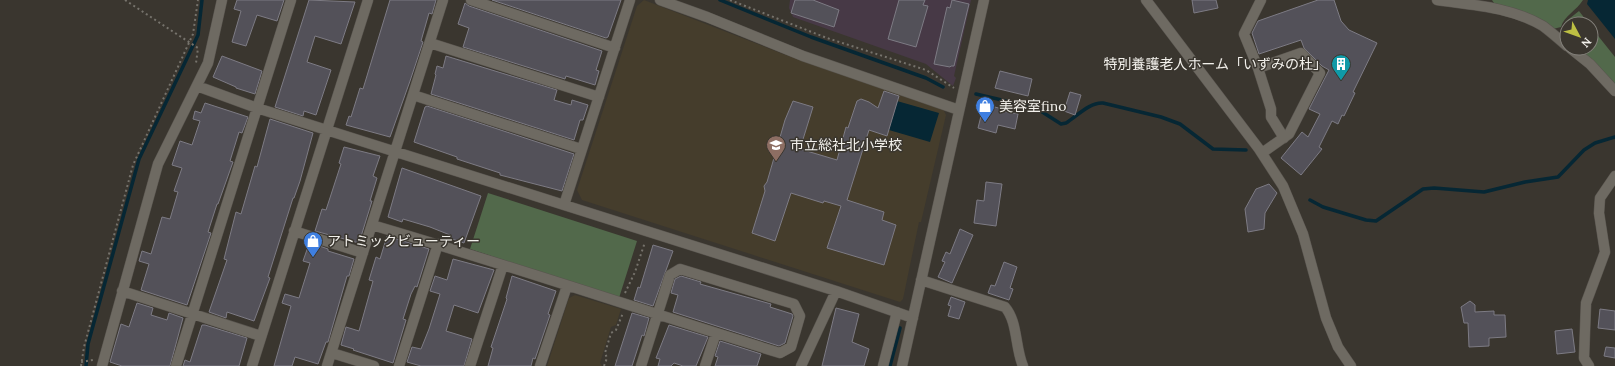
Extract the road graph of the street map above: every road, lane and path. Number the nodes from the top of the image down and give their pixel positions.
1 (125, 0) edge
2 (198, 0) edge
3 (222, 0) edge
4 (291, 0) edge
5 (368, 0) edge
6 (443, 0) edge
7 (472, 0) edge
8 (630, 0) edge
9 (660, 0) edge
10 (730, 0) edge
11 (984, 0) edge
12 (1146, 0) edge
13 (1261, 0) edge
14 (1437, 0) edge
15 (1559, 40) edge
16 (191, 43) junction
17 (430, 43) junction
18 (196, 47) dead end
19 (615, 48) junction
20 (1580, 56) edge
21 (1258, 68) junction
22 (197, 86) junction
23 (963, 90) junction
24 (1615, 91) edge
25 (413, 95) junction
26 (599, 97) junction
27 (257, 108) junction
28 (959, 110) junction
29 (326, 129) junction
30 (1284, 138) junction
31 (581, 149) junction
32 (396, 151) junction
33 (1262, 153) junction
34 (1615, 176) edge
35 (564, 205) junction
36 (372, 225) junction
37 (294, 231) junction
38 (646, 238) dead end
39 (438, 244) junction
40 (363, 253) junction
41 (503, 265) junction
42 (921, 280) junction
43 (566, 286) junction
44 (122, 291) junction
45 (836, 291) junction
46 (624, 304) junction
47 (897, 312) junction
48 (193, 314) junction
49 (658, 315) junction
50 (913, 318) junction
51 (716, 333) junction
52 (261, 336) junction
53 (332, 352) junction
54 (89, 361) dead end
55 (81, 362) junction
56 (81, 366) edge
57 (102, 366) edge
58 (176, 366) edge
59 (252, 366) edge
60 (328, 366) edge
61 (374, 366) edge
62 (399, 366) edge
63 (470, 366) edge
64 (540, 366) edge
65 (604, 366) edge
66 (641, 366) edge
67 (705, 366) edge
68 (802, 366) edge
69 (883, 366) edge
70 (902, 366) edge
71 (1023, 366) edge
72 (1351, 366) edge
73 (1589, 366) edge

1 - 16 path
2 - 16 path
3 - 22 street
4 - 27 street
5 - 29 street
6 - 17 street
7 - 19 street
8 - 19 street
9 - 28 street
10 - 23 path
11 - 23 street
12 - 33 street
13 - 21 street
14 - 15 street
16 - 18 path
16 - 55 path
17 - 25 street
17 - 26 street
19 - 26 street
20 - 24 street
21 - 30 street
21 - 30 street
22 - 27 street
22 - 44 street
23 - 28 street
25 - 31 street
25 - 32 street
26 - 31 street
27 - 29 street
27 - 48 street
28 - 42 street
29 - 32 street
29 - 37 street
30 - 33 street
31 - 35 street
32 - 35 street
32 - 36 street
33 - 72 street
34 - 73 street
35 - 45 street
36 - 39 street
36 - 40 street
37 - 40 street
37 - 52 street
38 - 46 path
39 - 41 street
39 - 62 street
40 - 53 street
41 - 43 street
41 - 63 street
42 - 50 street
42 - 71 street
43 - 46 street
43 - 64 street
44 - 48 street
44 - 57 street
45 - 47 street
45 - 68 street
46 - 49 street
46 - 65 path
47 - 50 street
47 - 69 street
48 - 52 street
48 - 58 street
49 - 51 street
49 - 51 street
49 - 66 street
50 - 70 street
51 - 67 street
52 - 59 street
53 - 60 street
53 - 61 street
54 - 55 path
55 - 56 path

